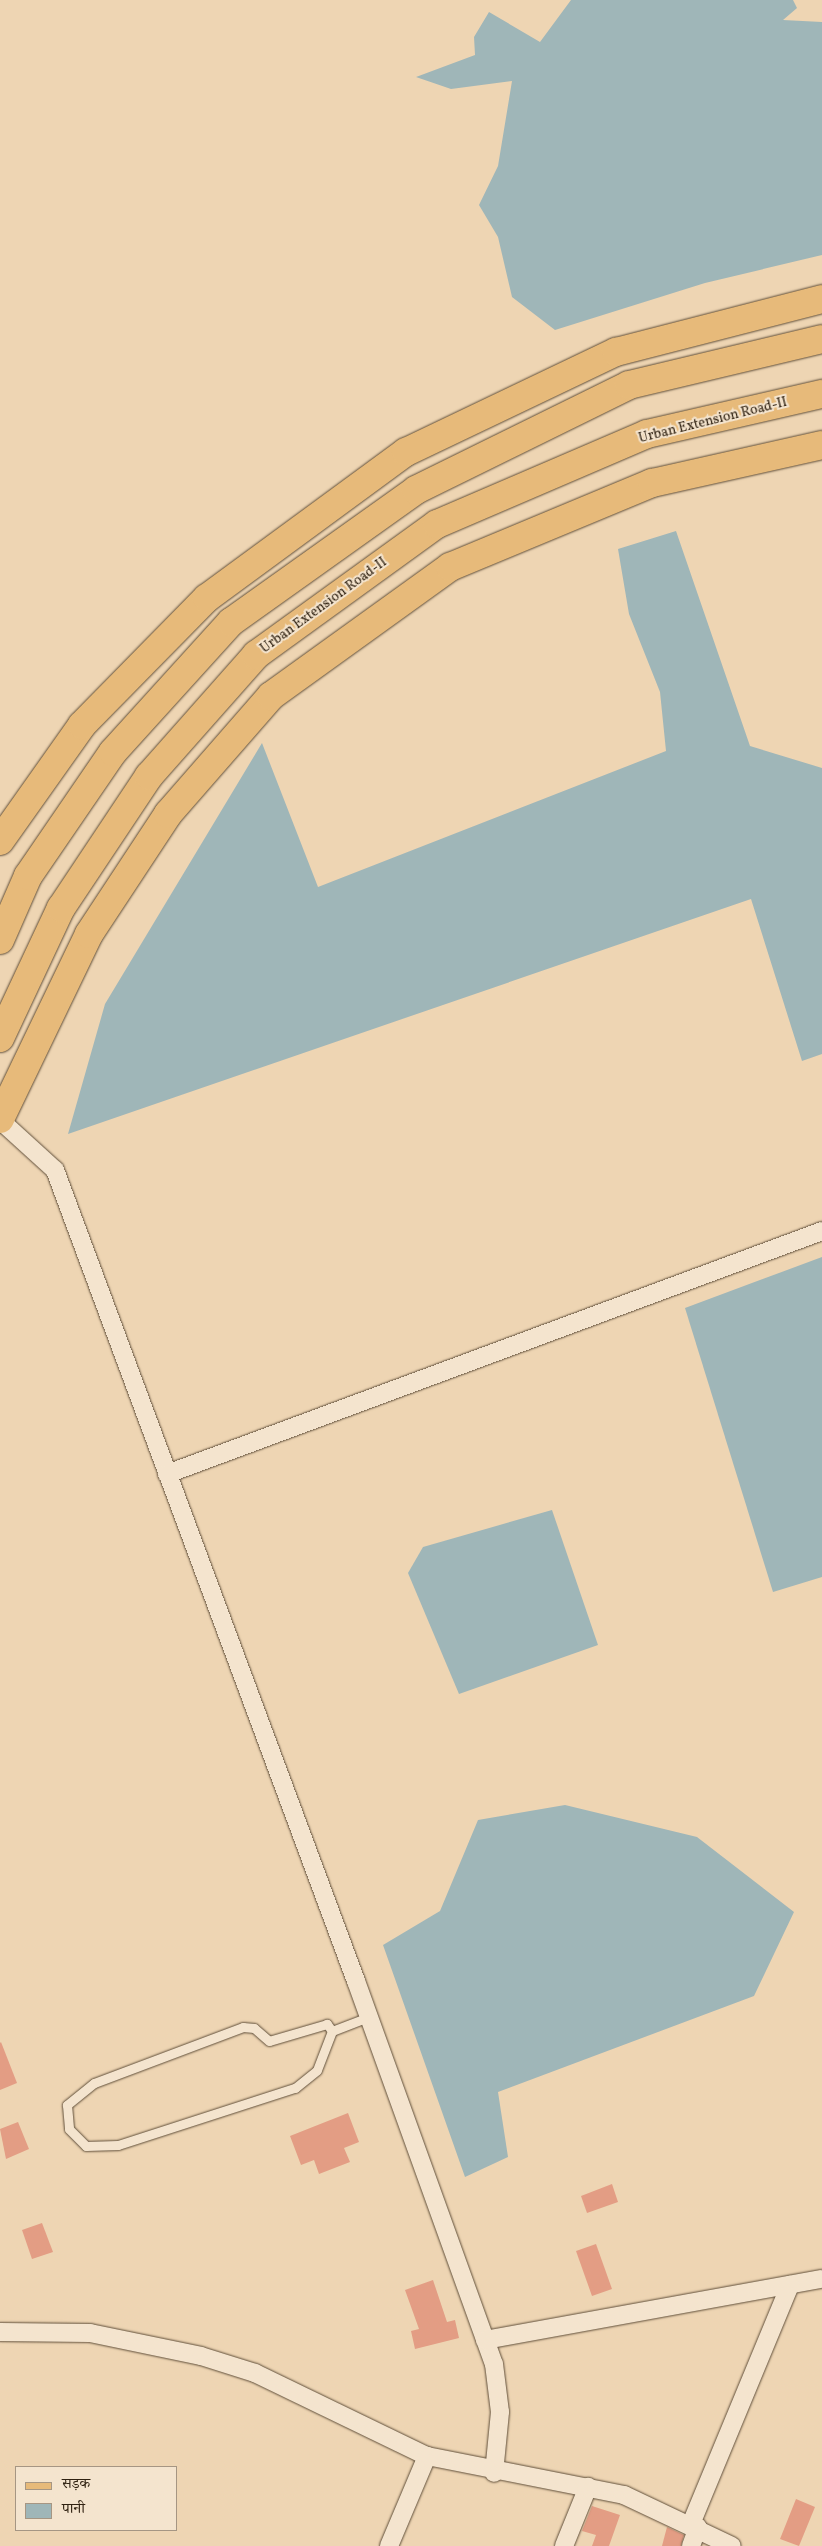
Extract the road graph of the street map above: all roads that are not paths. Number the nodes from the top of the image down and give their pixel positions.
1 (822, 299) edge
2 (822, 339) edge
3 (822, 394) edge
4 (822, 445) edge
5 (0, 841) edge
6 (0, 940) edge
7 (0, 1038) edge
8 (0, 1119) edge
9 (822, 1231) edge
10 (168, 1474) junction
11 (369, 2017) junction
12 (332, 2031) junction
13 (822, 2279) edge
14 (790, 2285) junction
15 (0, 2332) edge
16 (485, 2340) junction
17 (427, 2456) junction
18 (494, 2473) junction
19 (588, 2487) junction
20 (694, 2526) junction
21 (389, 2546) edge
22 (564, 2546) edge
23 (692, 2546) edge
24 (732, 2546) edge

1 - 5 main road
2 - 6 main road
3 - 7 main road, Urban Extension Road-II
4 - 8 main road
8 - 10 street
9 - 10 street
10 - 11 street
11 - 12 lane
11 - 16 street
12 - 12 lane
13 - 14 street
14 - 16 street
14 - 20 street
15 - 17 street
16 - 18 street
17 - 18 street
17 - 21 street
18 - 19 street
19 - 20 street
19 - 22 street
20 - 23 street
20 - 24 street

